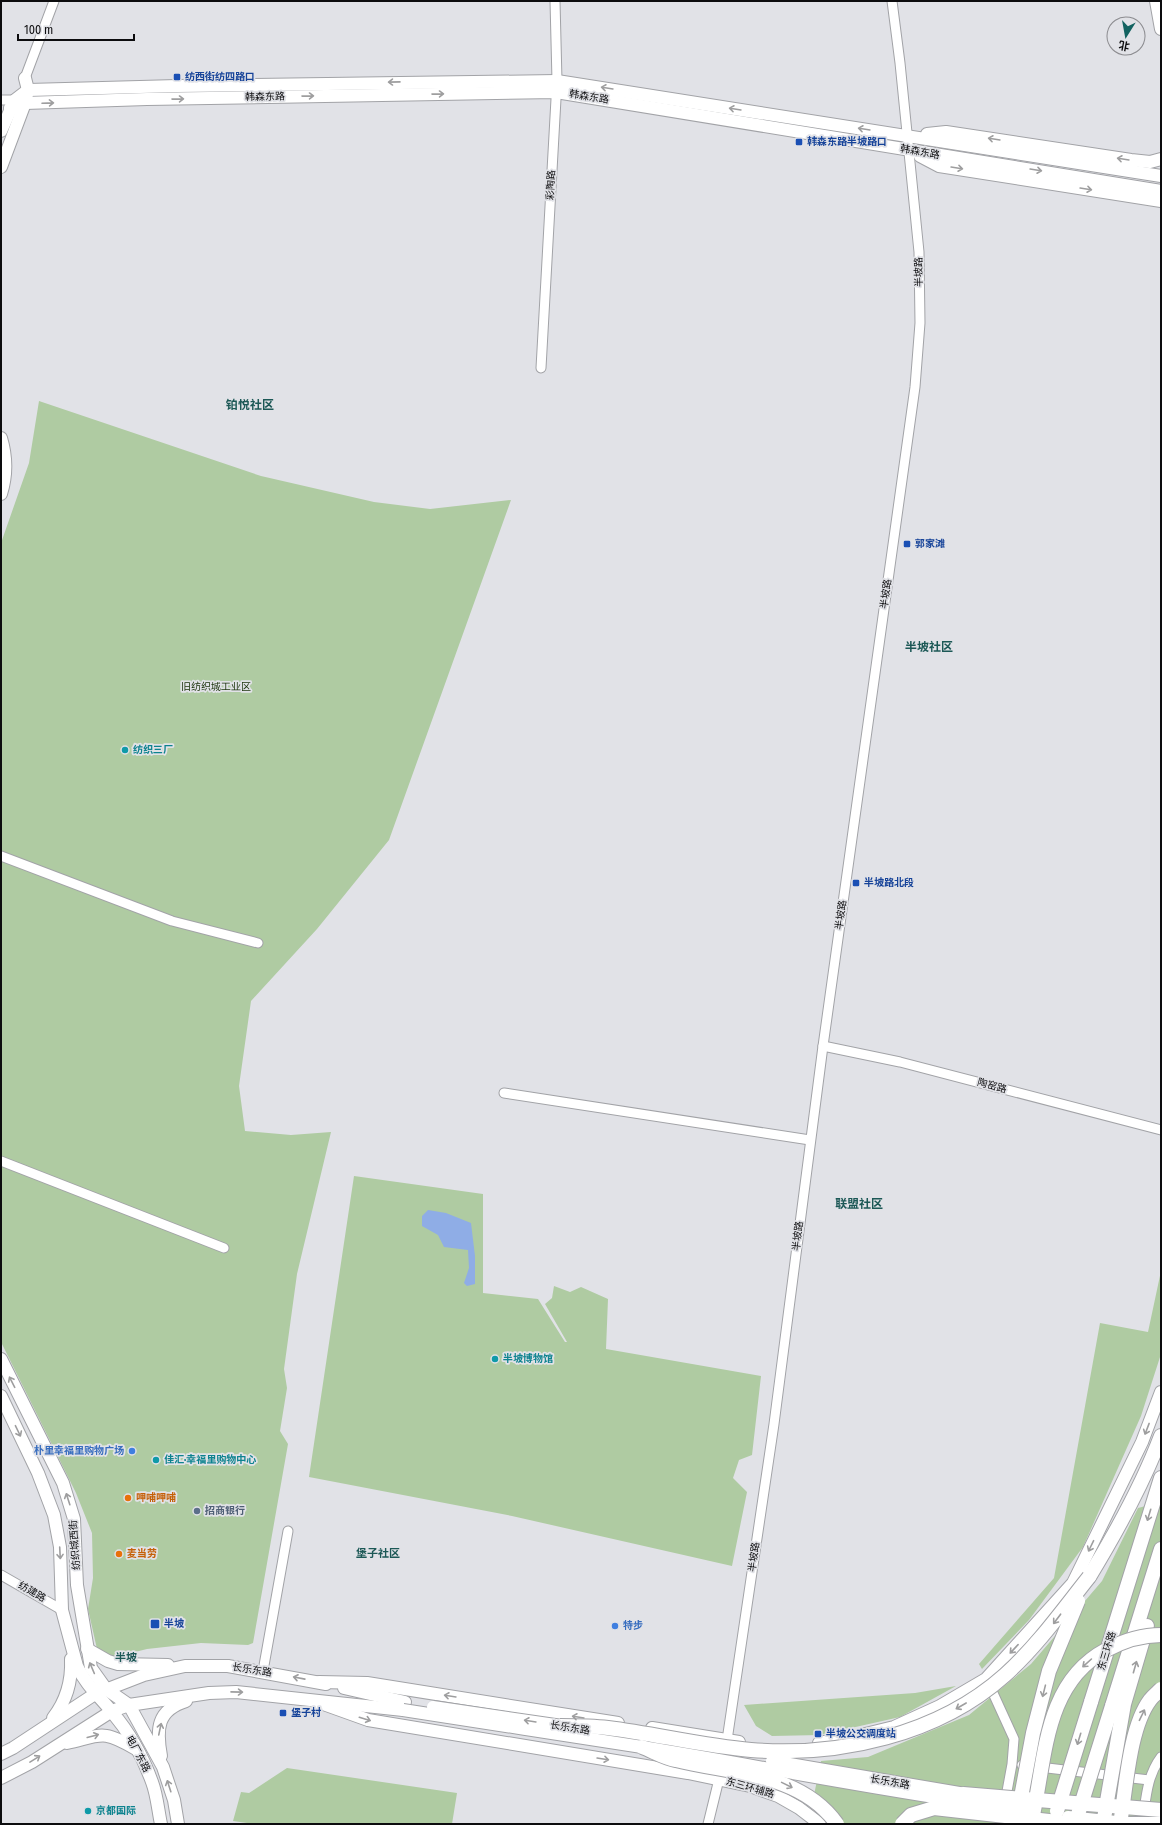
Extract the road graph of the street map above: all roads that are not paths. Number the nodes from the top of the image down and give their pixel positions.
1 (54, 1) edge
2 (555, 1) edge
3 (892, 1) edge
4 (1156, 1) edge
5 (1161, 29) edge
6 (27, 84) junction
7 (556, 86) junction
8 (11, 104) edge
9 (1, 131) edge
10 (907, 136) junction
11 (908, 150) junction
12 (1161, 159) edge
13 (1, 167) edge
14 (1161, 176) edge
15 (1161, 191) edge
16 (1161, 201) edge
17 (541, 368) dead end
18 (1, 438) edge
19 (1, 494) edge
20 (1, 856) edge
21 (258, 943) dead end
22 (823, 1046) junction
23 (504, 1093) dead end
24 (1161, 1130) edge
25 (810, 1140) junction
26 (1, 1161) edge
27 (224, 1248) dead end
28 (1, 1359) edge
29 (1161, 1392) edge
30 (1, 1396) edge
31 (1161, 1436) edge
32 (1161, 1478) edge
33 (288, 1532) dead end
34 (1161, 1549) edge
35 (1, 1575) edge
36 (1089, 1577) junction
37 (1161, 1579) edge
38 (62, 1610) junction
39 (1161, 1635) edge
40 (69, 1641) junction
41 (87, 1649) junction
42 (185, 1666) junction
43 (263, 1671) junction
44 (986, 1679) junction
45 (319, 1682) junction
46 (1161, 1690) edge
47 (101, 1692) junction
48 (209, 1693) junction
49 (315, 1701) junction
50 (129, 1705) junction
51 (1118, 1705) junction
52 (404, 1706) junction
53 (112, 1711) junction
54 (560, 1726) junction
55 (42, 1729) junction
56 (728, 1740) junction
57 (56, 1746) junction
58 (642, 1747) junction
59 (138, 1751) junction
60 (1, 1754) edge
61 (1161, 1757) edge
62 (1012, 1764) junction
63 (163, 1767) junction
64 (1, 1778) edge
65 (719, 1779) junction
66 (1149, 1780) junction
67 (963, 1794) junction
68 (1161, 1810) edge
69 (1161, 1814) edge
70 (1123, 1823) edge
71 (1161, 1823) edge
72 (161, 1824) edge
73 (178, 1824) edge
74 (708, 1824) edge
75 (820, 1824) edge
76 (837, 1824) edge
77 (902, 1824) edge
78 (1001, 1824) edge
79 (1016, 1824) edge
80 (1031, 1824) edge
81 (1053, 1824) edge
82 (1076, 1824) edge
83 (1102, 1824) edge
84 (1142, 1824) edge

1 - 6 street
2 - 7 street, 彩陶路
3 - 10 street, 半坡路
4 - 5 main road
7 -> 6 main road, 韩森东路
6 - 8 main road
8 -> 7 main road, 韩森东路
10 -> 7 main road, 韩森东路
7 - 11 main road, 韩森东路
7 - 17 street, 彩陶路
8 - 9 main road
8 - 13 main road
10 - 11 street, 半坡路
12 -> 10 main road
10 - 14 main road, 韩森东路
11 -> 15 main road, 韩森东路
11 -> 16 main road
11 - 22 street, 半坡路
18 - 19 main road
20 - 21 street
22 - 24 street, 陶窑路
22 - 25 street, 半坡路
23 - 25 street
25 - 56 street, 半坡路
26 - 27 street
41 -> 28 main road, 纺织城西街
29 -> 44 main road
30 -> 38 main road, 纺织城西街
31 - 36 highway
32 -> 81 highway, 东三环路, bridge
33 - 43 street
34 - 51 highway, 东三环路
35 - 38 street, 纺建路
36 -> 54 highway, bridge
36 -> 79 highway, bridge
51 -> 37 highway
38 - 40 main road, 纺织城西街
39 -> 80 highway, bridge
40 - 47 main road, 纺织城西街
40 - 55 main road
41 - 42 main road
47 -> 41 main road, 纺织城西街
42 - 43 main road, 长乐东路
42 - 47 main road, 长乐东路
45 -> 43 main road, 长乐东路
44 - 56 main road
44 - 62 street
45 - 52 main road, 长乐东路
56 -> 45 main road
70 -> 46 highway, bridge
47 - 50 main road, 纺织城西街
47 - 53 main road, 电厂东路
47 - 55 main road, 长乐东路
48 -> 49 main road, 长乐东路
48 - 50 main road, 长乐东路
63 -> 48 main road
49 - 52 main road, 长乐东路
49 -> 65 main road, 东三环辅路
50 - 53 main road, 长乐东路
50 - 63 main road, 电厂东路
51 - 82 highway, 东三环路, bridge
51 - 83 highway, bridge
54 -> 52 main road, 长乐东路, bridge
52 - 58 main road, 长乐东路, bridge
53 - 57 main road, 长乐东路
53 - 59 main road, 电厂东路
54 - 67 main road, 长乐东路, bridge
55 - 60 main road, 长乐东路
56 - 65 street, 半坡路
57 -> 59 main road
64 -> 57 main road, 长乐东路
58 - 70 main road, 长乐东路, bridge
58 -> 76 highway, bridge
59 - 72 main road, 电厂东路
61 - 66 street
62 - 66 street
62 - 78 street
73 -> 63 main road, 电厂东路
65 - 74 street, 半坡路
65 - 75 main road, 东三环辅路
66 - 84 street
67 - 68 highway, bridge
67 - 69 main road, 长乐东路, bridge
70 - 71 main road, 长乐东路, bridge
70 - 83 highway, bridge
77 - 82 highway, bridge

